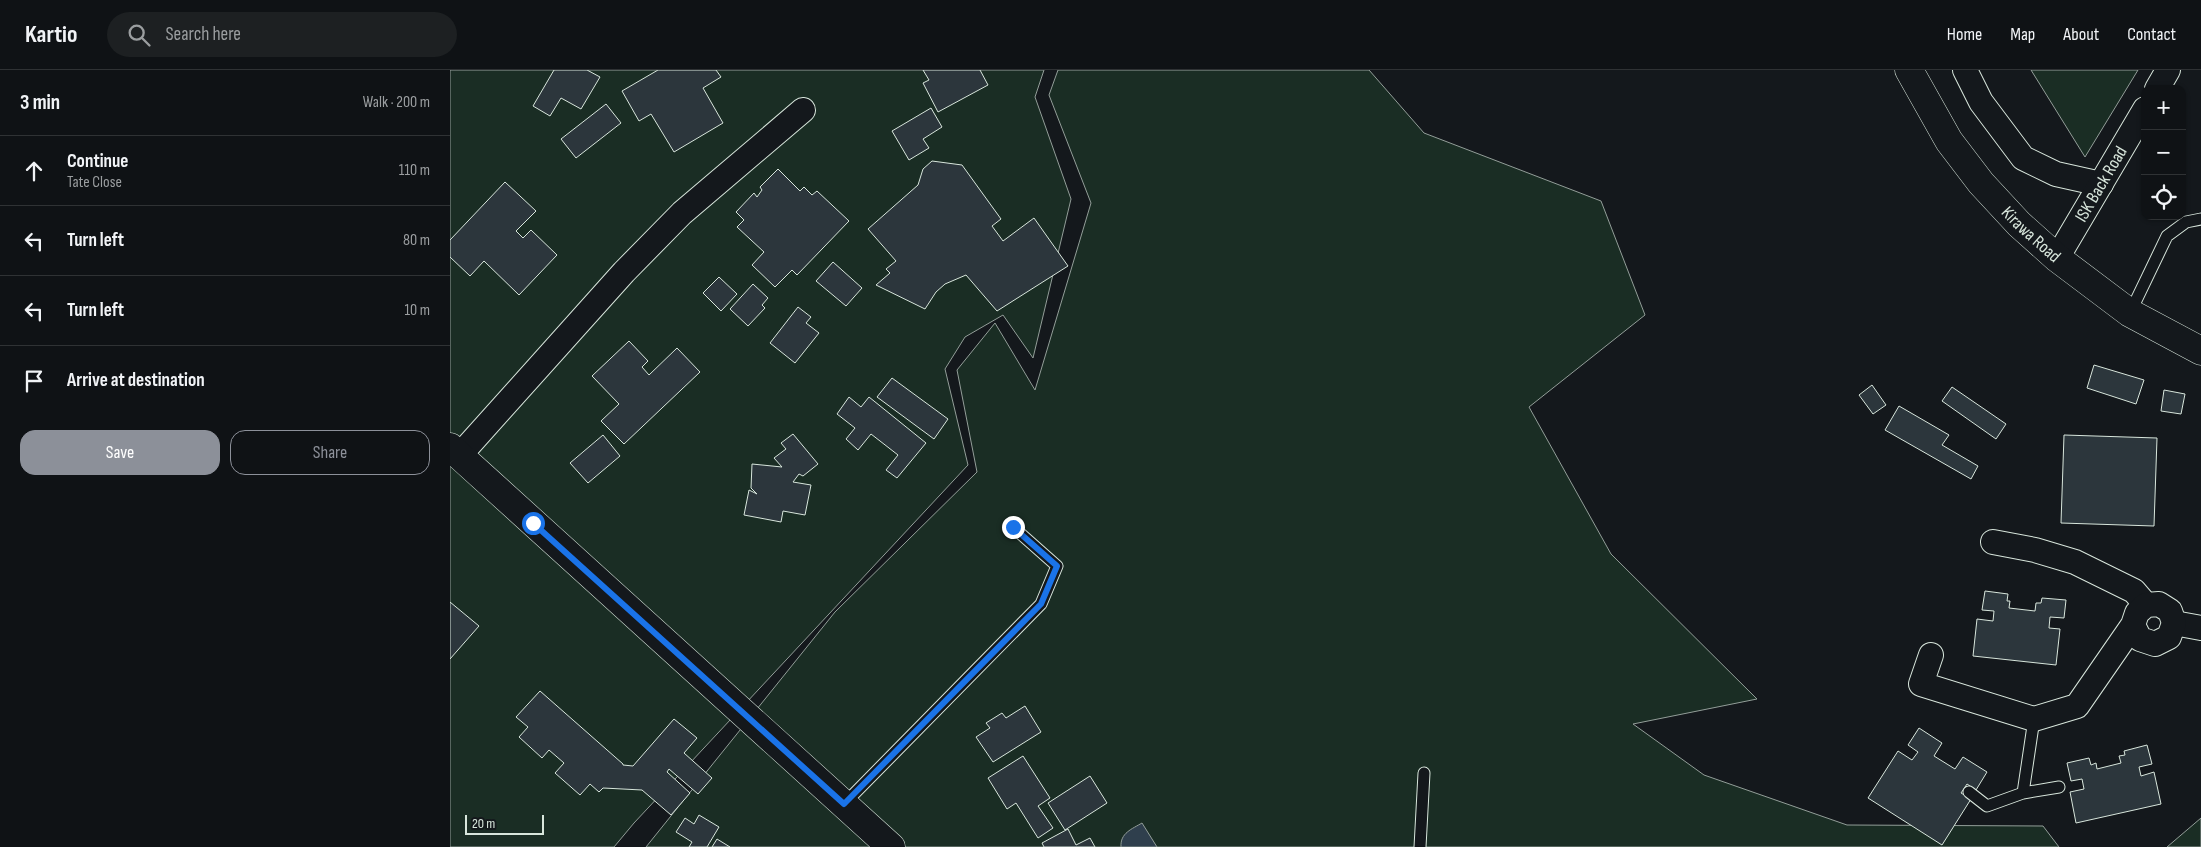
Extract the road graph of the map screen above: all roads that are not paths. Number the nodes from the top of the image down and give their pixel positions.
1 (1909, 70) edge
2 (1965, 70) edge
3 (2168, 70) edge
4 (2159, 85) edge
5 (803, 110) dead end
6 (2141, 116) edge
7 (2100, 184) junction
8 (2201, 220) edge
9 (2057, 258) junction
10 (2130, 313) junction
11 (2201, 351) edge
12 (455, 451) edge
13 (1013, 527) dead end
14 (1994, 542) dead end
15 (2146, 605) junction
16 (2174, 623) junction
17 (2133, 624) junction
18 (2201, 628) edge
19 (1931, 655) dead end
20 (2034, 719) junction
21 (1424, 773) dead end
22 (2059, 787) dead end
23 (1969, 792) dead end
24 (2022, 794) junction
25 (844, 804) junction
26 (891, 847) edge
27 (1420, 847) edge

1 - 9 street, Kirawa Road
2 - 7 street
3 - 4 street
5 - 12 street
6 - 7 street, ISK Back Road
7 - 9 street, ISK Back Road
8 - 10 lane
9 - 10 street, Kirawa Road
10 - 11 street, Kirawa Road
12 - 25 street
13 - 25 lane
14 - 15 street
15 - 16 street
15 - 17 street
16 - 17 street
16 - 18 street
17 - 20 street
19 - 20 street
20 - 24 lane
21 - 27 lane
22 - 24 lane
23 - 24 lane
25 - 26 street

